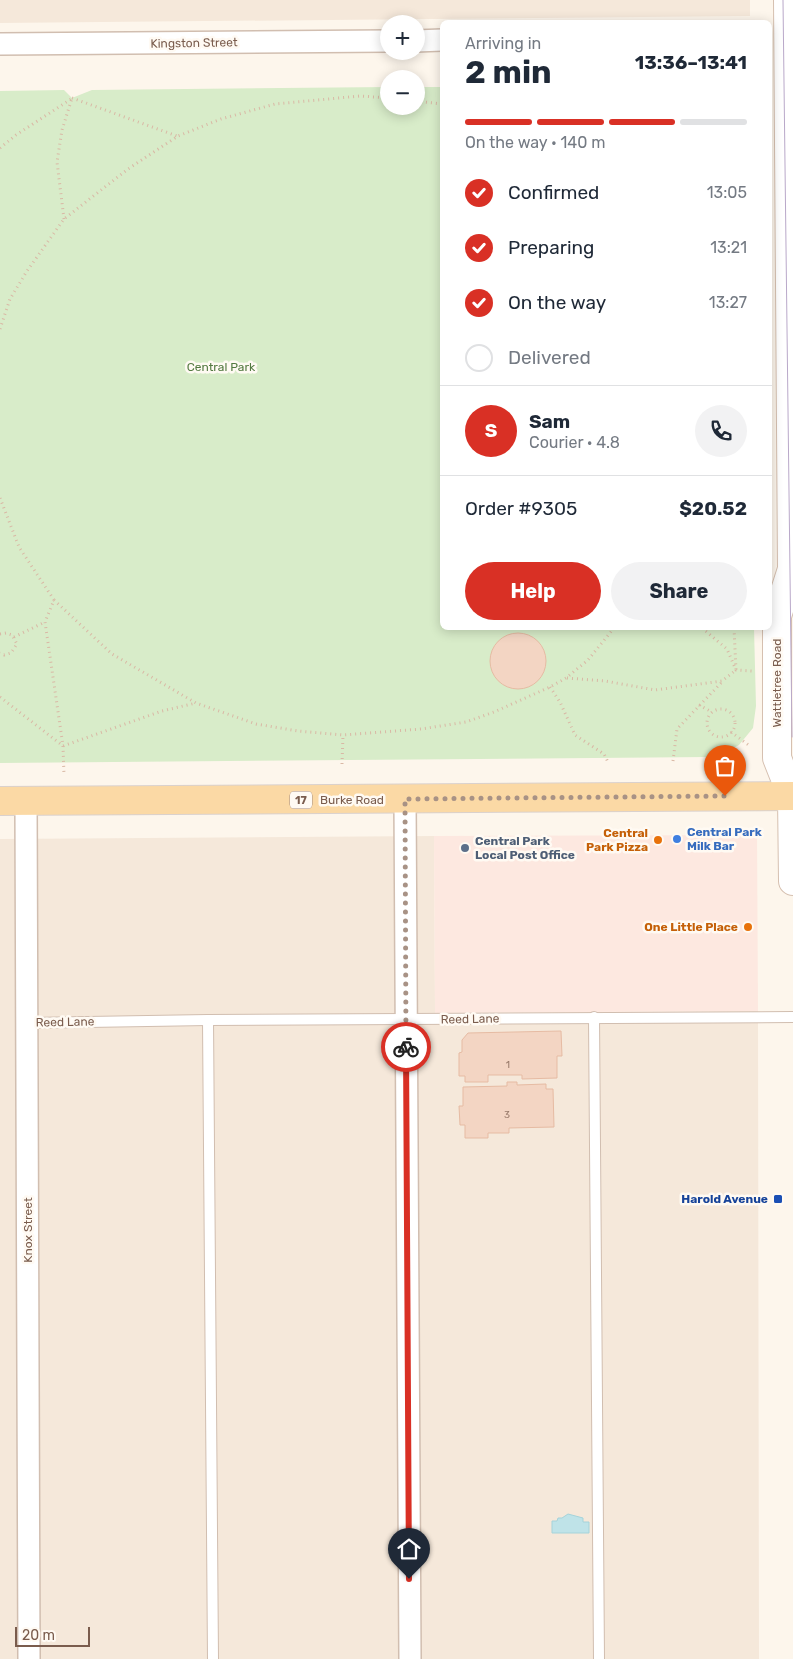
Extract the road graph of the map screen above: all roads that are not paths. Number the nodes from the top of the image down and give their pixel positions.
1 (788, 0) edge
2 (784, 37) edge
3 (440, 40) edge
4 (380, 41) edge
5 (425, 41) edge
6 (0, 44) edge
7 (792, 506) edge
8 (793, 570) edge
9 (793, 795) edge
10 (405, 799) junction
11 (13, 801) edge
12 (793, 881) edge
13 (594, 1017) junction
14 (793, 1017) edge
15 (406, 1019) junction
16 (208, 1020) junction
17 (27, 1023) junction
18 (29, 1659) edge
19 (213, 1659) edge
20 (410, 1659) edge
21 (599, 1659) edge

1 - 2 main road, Wattletree Road
2 - 7 main road, Wattletree Road
3 - 5 street
4 - 6 street, Kingston Street
7 - 8 main road, Wattletree Road
8 - 9 main road, Wattletree Road
9 - 10 main road, Burke Road / 17
9 - 12 main road, Wattletree Road
10 - 11 main road, Burke Road / 17
10 - 15 street
11 - 17 street, Knox Street
13 - 14 lane, Reed Lane
13 - 15 lane, Reed Lane
13 - 21 lane
15 - 16 lane, Reed Lane
15 - 20 street
16 - 17 lane, Reed Lane
16 - 19 lane
17 - 18 street, Knox Street

